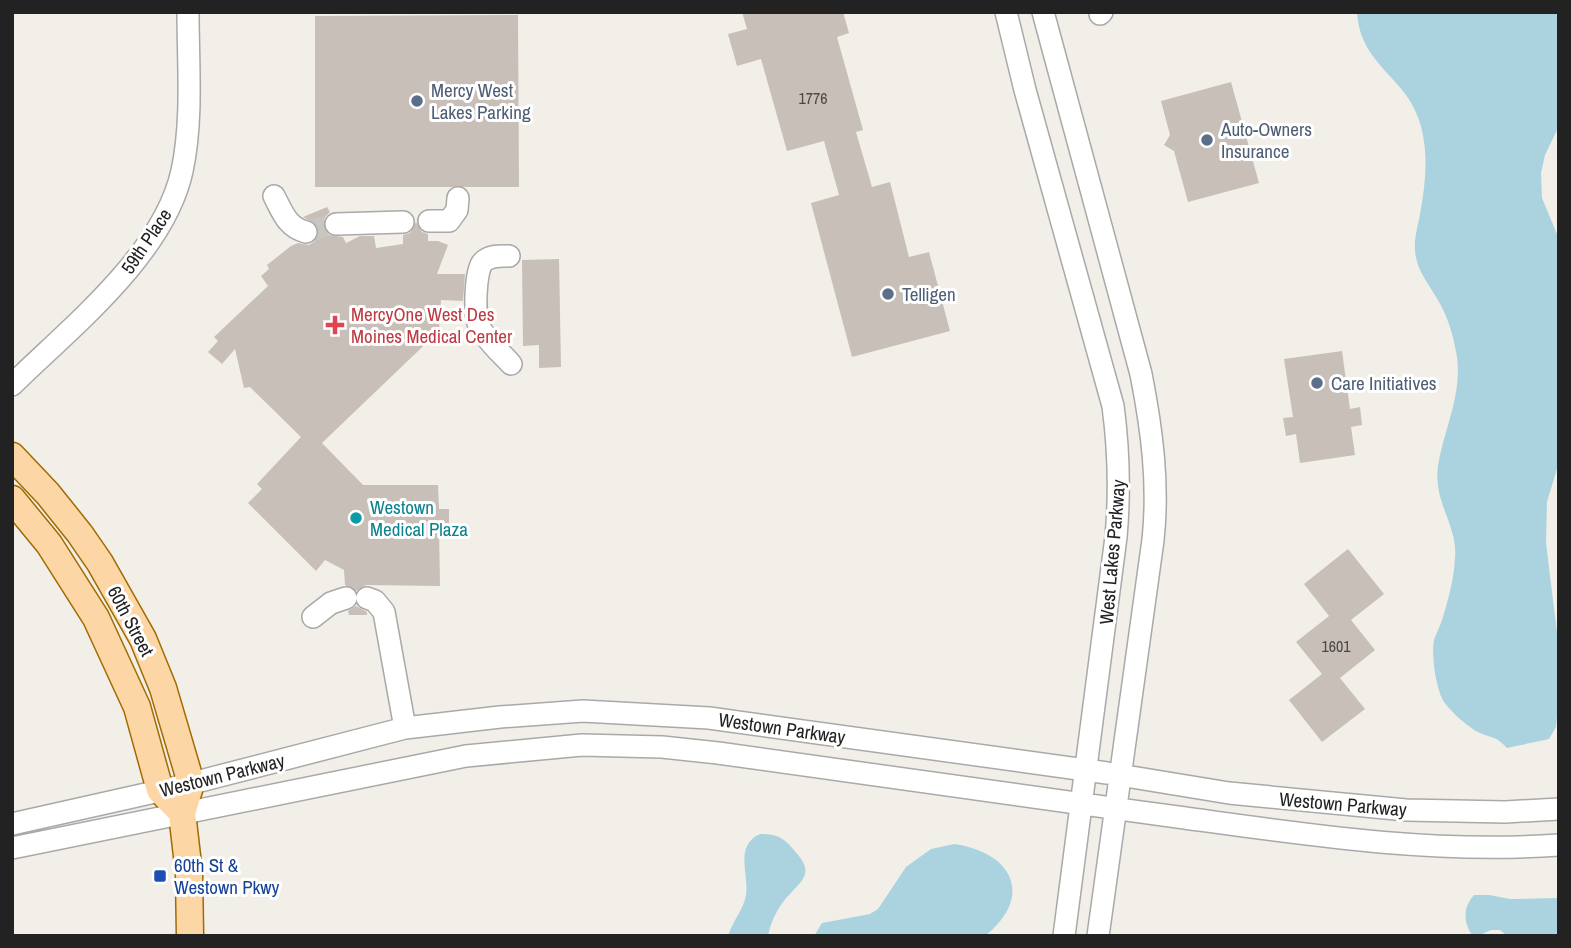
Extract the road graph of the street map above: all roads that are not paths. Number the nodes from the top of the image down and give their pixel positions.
1 (187, 12) edge
2 (1006, 12) edge
3 (1044, 12) edge
4 (274, 196) dead end
5 (458, 198) dead end
6 (429, 221) dead end
7 (403, 222) dead end
8 (336, 224) tunnel mouth
9 (306, 232) dead end
10 (509, 256) dead end
11 (510, 364) dead end
12 (12, 385) edge
13 (12, 456) edge
14 (12, 499) edge
15 (313, 617) dead end
16 (405, 728) junction
17 (1086, 770) junction
18 (1120, 775) junction
19 (191, 783) junction
20 (160, 790) junction
21 (1081, 805) junction
22 (1116, 809) junction
23 (1559, 809) edge
24 (182, 813) junction
25 (12, 824) edge
26 (1559, 845) edge
27 (12, 848) edge
28 (190, 936) edge
29 (1064, 936) edge
30 (1098, 936) edge

1 - 12 street, 59th Place
2 - 17 street, West Lakes Parkway
3 - 18 street, West Lakes Parkway
4 - 9 street
5 - 6 street
7 - 8 street
10 - 11 street
13 - 19 main road, 60th Street
14 - 20 main road, 60th Street
15 - 16 street
16 - 17 street, Westown Parkway
16 - 19 street, Westown Parkway
17 - 18 street, Westown Parkway
17 - 21 street, West Lakes Parkway
18 - 22 street, West Lakes Parkway
18 - 23 street, Westown Parkway
19 - 20 street, Westown Parkway
19 - 24 main road
20 - 24 main road, 60th Street
20 - 25 street, Westown Parkway
21 - 22 street, Westown Parkway
21 - 24 street, Westown Parkway
21 - 29 street, West Lakes Parkway
22 - 26 street, Westown Parkway
22 - 30 street, West Lakes Parkway
24 - 27 street, Westown Parkway
24 - 28 main road

